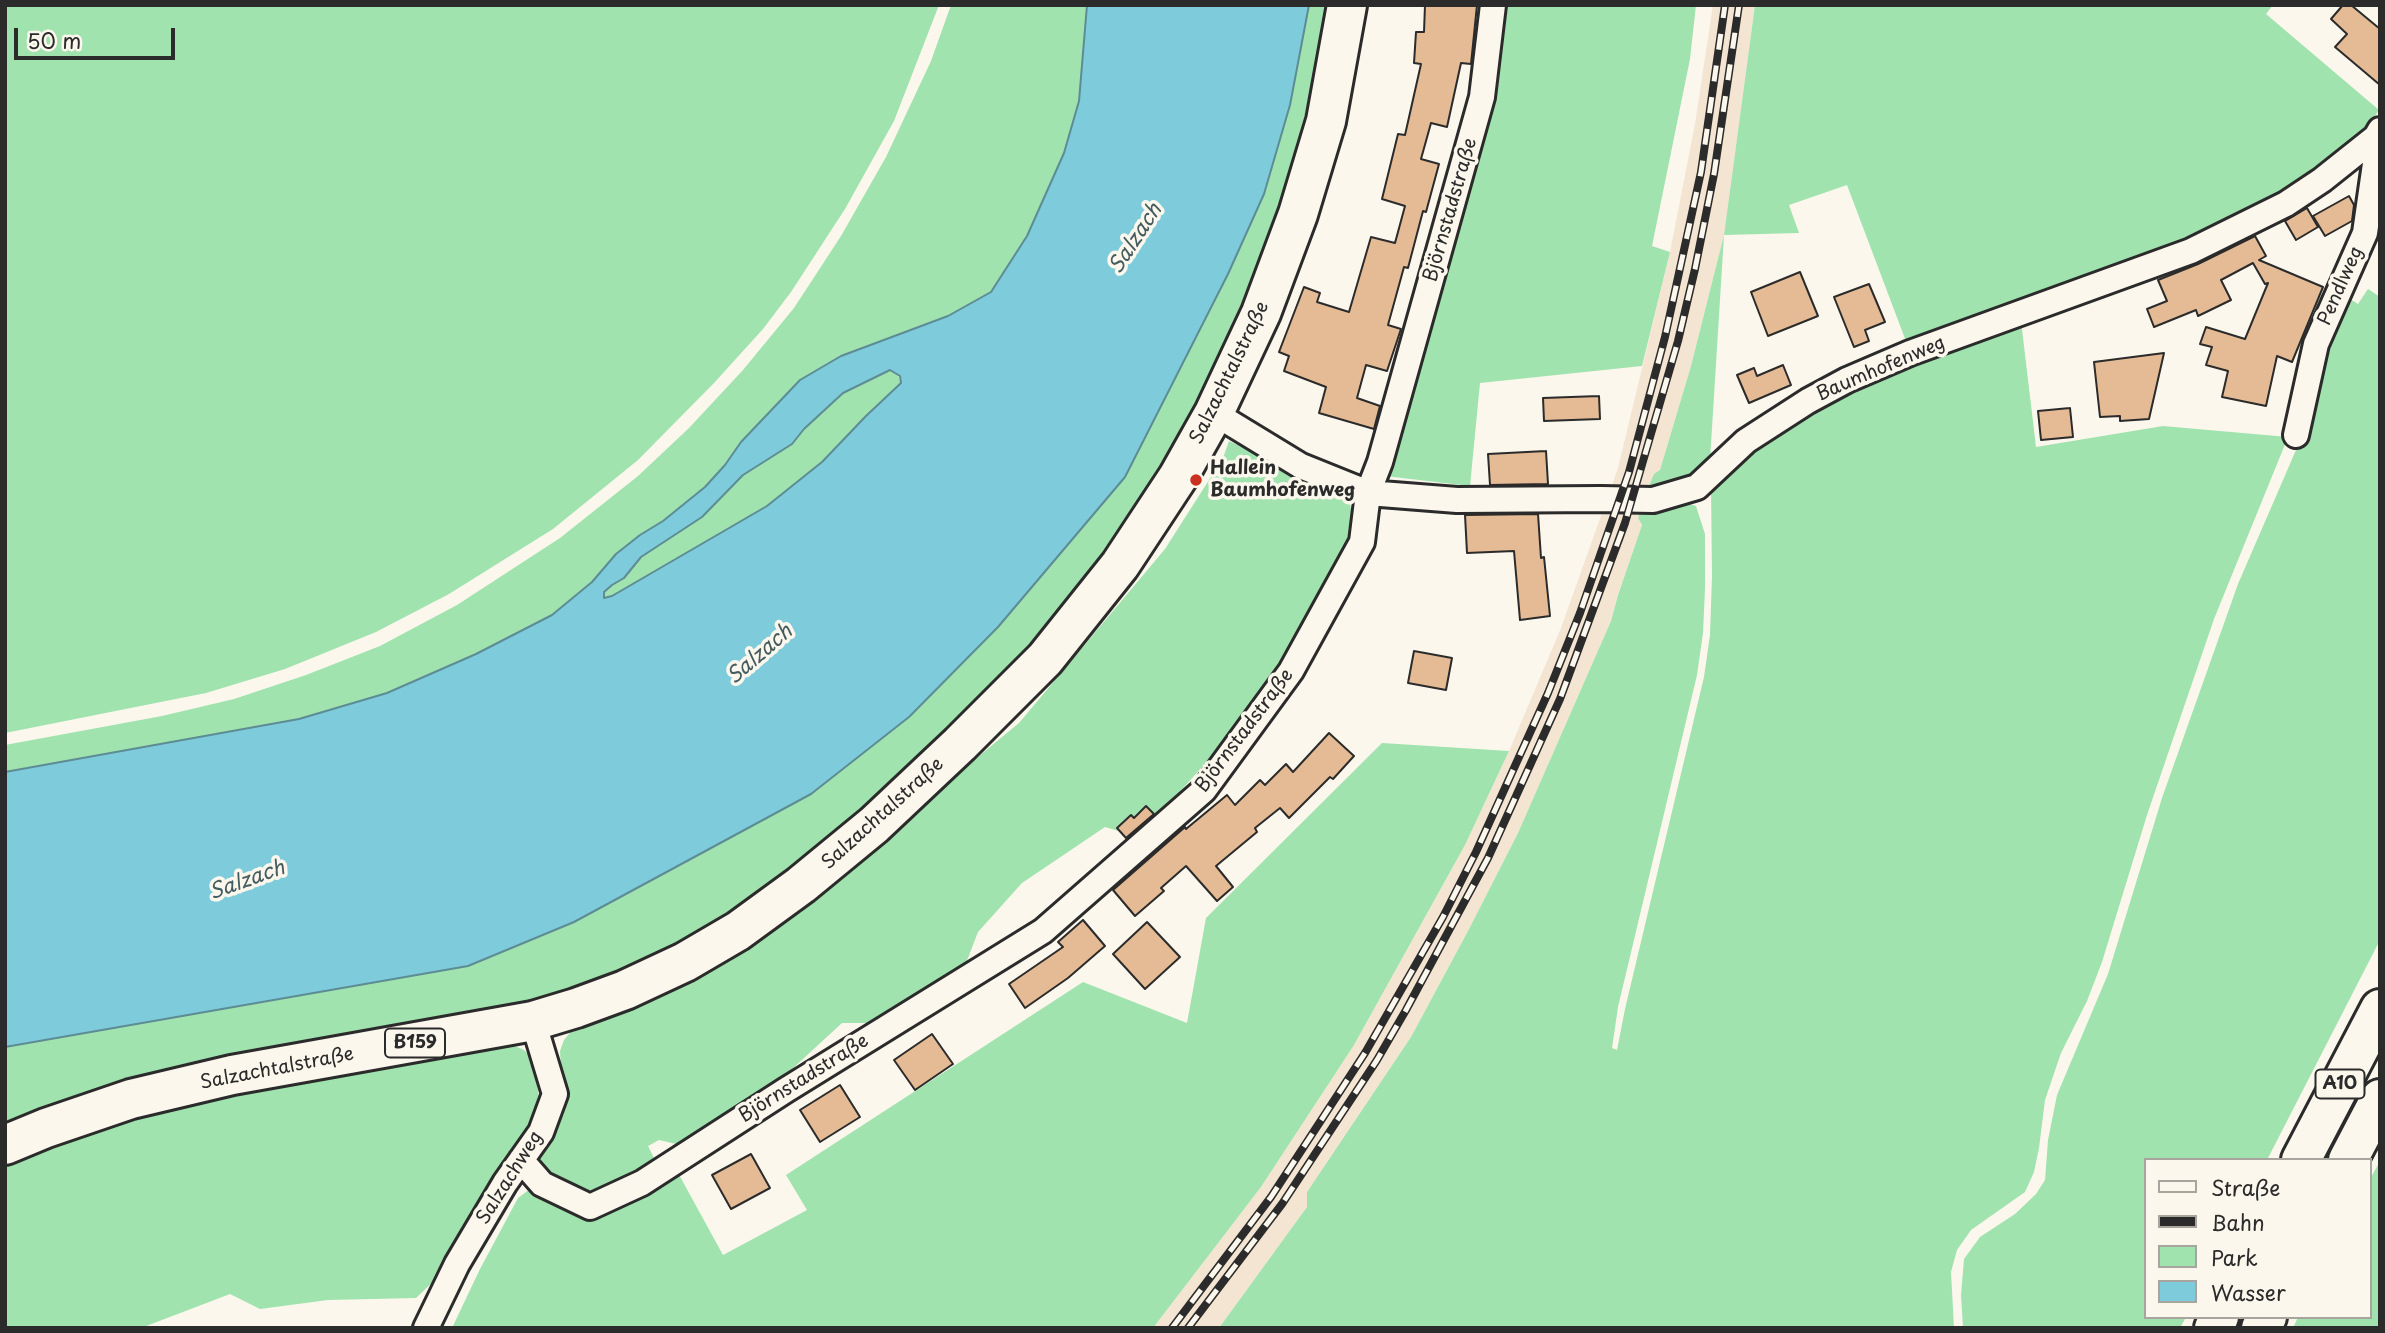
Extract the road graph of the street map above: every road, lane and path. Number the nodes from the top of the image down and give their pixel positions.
1 (1347, 5) edge
2 (1493, 5) edge
3 (2378, 133) edge
4 (1214, 413) junction
5 (2296, 435) dead end
6 (1368, 494) junction
7 (2380, 1009) edge
8 (533, 1021) junction
9 (2380, 1100) edge
10 (5, 1145) edge
11 (2302, 1158) edge
12 (2349, 1158) edge
13 (521, 1160) junction
14 (426, 1328) edge

1 - 4 main road, Salzachtalstraße / B159
2 - 6 street, Björnstadstraße
3 - 5 street, Pendlweg
3 - 6 street, Baumhofenweg
4 - 6 street, Baumhofenweg
4 - 8 main road, Salzachtalstraße / B159
6 - 13 street, Björnstadstraße
7 - 11 main road, A10
8 - 10 main road, Salzachtalstraße / B159
8 - 13 street, Salzachweg
9 - 12 main road, A10
13 - 14 street, Salzachweg

